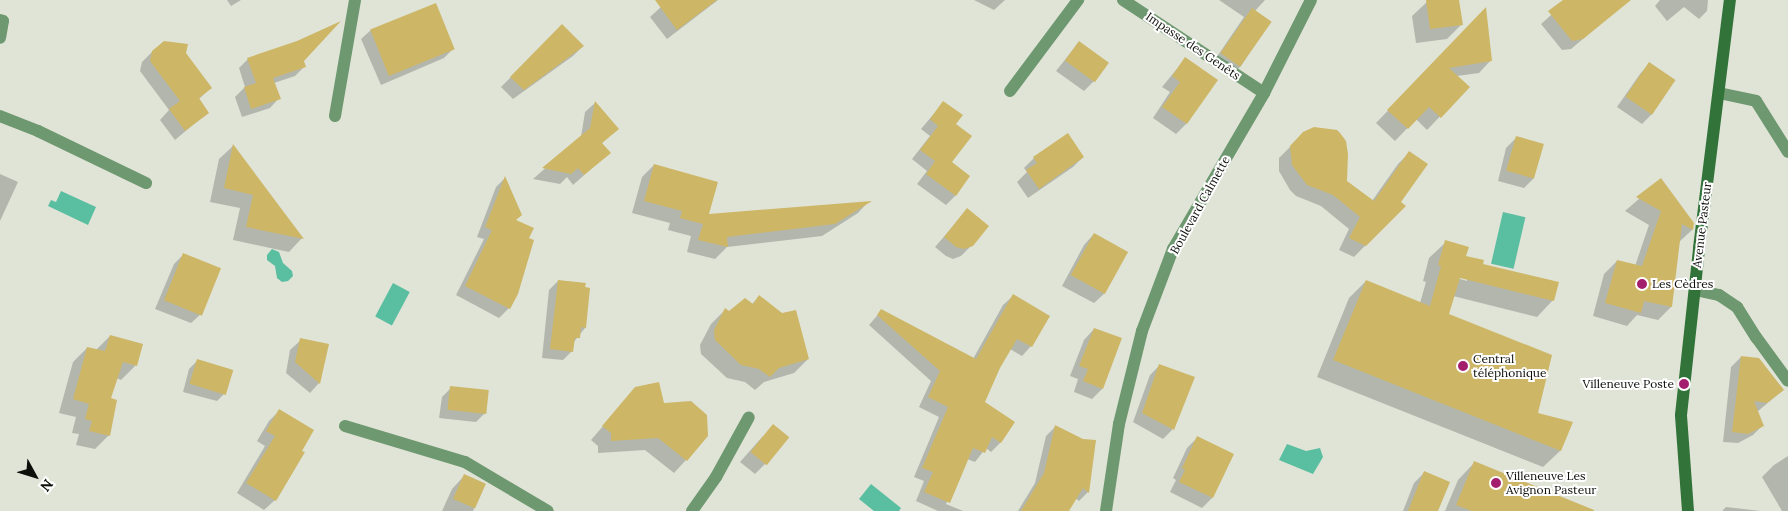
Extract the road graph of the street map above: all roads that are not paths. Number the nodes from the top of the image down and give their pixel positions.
1 (354, 0) edge
2 (1078, 0) edge
3 (1123, 0) edge
4 (1311, 0) edge
5 (1730, 0) edge
6 (0, 20) edge
7 (0, 38) edge
8 (1010, 91) dead end
9 (1719, 92) junction
10 (1264, 93) junction
11 (0, 116) edge
12 (335, 116) dead end
13 (1788, 152) edge
14 (146, 183) dead end
15 (1695, 290) junction
16 (1788, 380) edge
17 (749, 417) dead end
18 (345, 426) dead end
19 (548, 511) edge
20 (692, 511) edge
21 (1106, 511) edge
22 (1688, 511) edge

1 - 12 street
2 - 8 street
3 - 10 street, Impasse des Genêts
4 - 10 street, Boulevard Calmette
5 - 9 street, Avenue Pasteur
6 - 7 street
9 - 13 street
9 - 15 street, Avenue Pasteur
10 - 21 street, Boulevard Calmette
11 - 14 street
15 - 16 street
15 - 22 street, Avenue Pasteur
17 - 20 street
18 - 19 street

